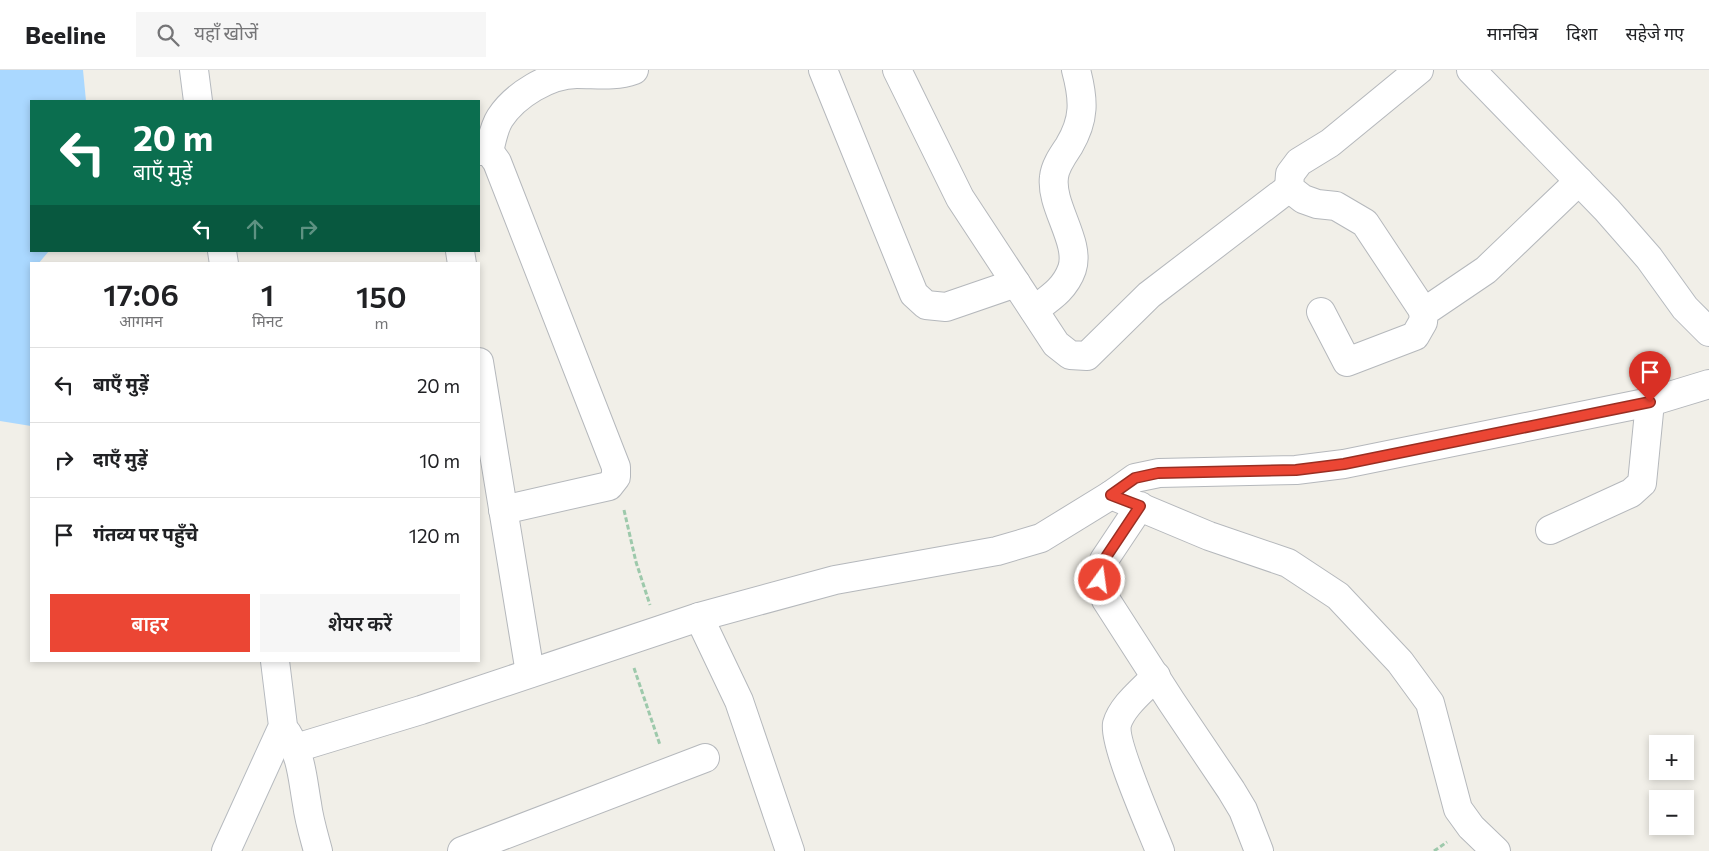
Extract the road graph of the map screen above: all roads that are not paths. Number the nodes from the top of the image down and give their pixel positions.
1 (194, 70) edge
2 (634, 70) edge
3 (823, 70) edge
4 (897, 70) edge
5 (1076, 70) edge
6 (1419, 70) edge
7 (1471, 70) edge
8 (198, 100) edge
9 (484, 151) edge
10 (1579, 181) junction
11 (1289, 188) junction
12 (1016, 283) junction
13 (1034, 310) junction
14 (1321, 312) dead end
15 (1424, 312) junction
16 (1709, 332) edge
17 (480, 368) edge
18 (1709, 384) edge
19 (1650, 402) junction
20 (1111, 495) junction
21 (1140, 506) junction
22 (503, 510) junction
23 (1550, 530) dead end
24 (699, 617) junction
25 (275, 662) edge
26 (530, 673) junction
27 (1156, 676) junction
28 (289, 737) junction
29 (705, 758) dead end
30 (476, 849) edge
31 (226, 851) edge
32 (318, 851) edge
33 (790, 851) edge
34 (1160, 851) edge
35 (1259, 851) edge
36 (1496, 851) edge

1 - 8 street
2 - 9 street
3 - 12 street
4 - 12 street
5 - 13 street
6 - 11 street
7 - 10 street
9 - 22 street
10 - 15 street
10 - 16 street
11 - 13 street
11 - 15 street
12 - 13 street
14 - 15 street
17 - 22 street
18 - 19 street
19 - 20 street
19 - 23 street
20 - 21 street
20 - 24 street
21 - 27 street
21 - 36 street
22 - 26 street
24 - 26 street
24 - 33 street
25 - 28 street
26 - 28 street
27 - 34 street
27 - 35 street
28 - 31 street
28 - 32 street
29 - 30 street

